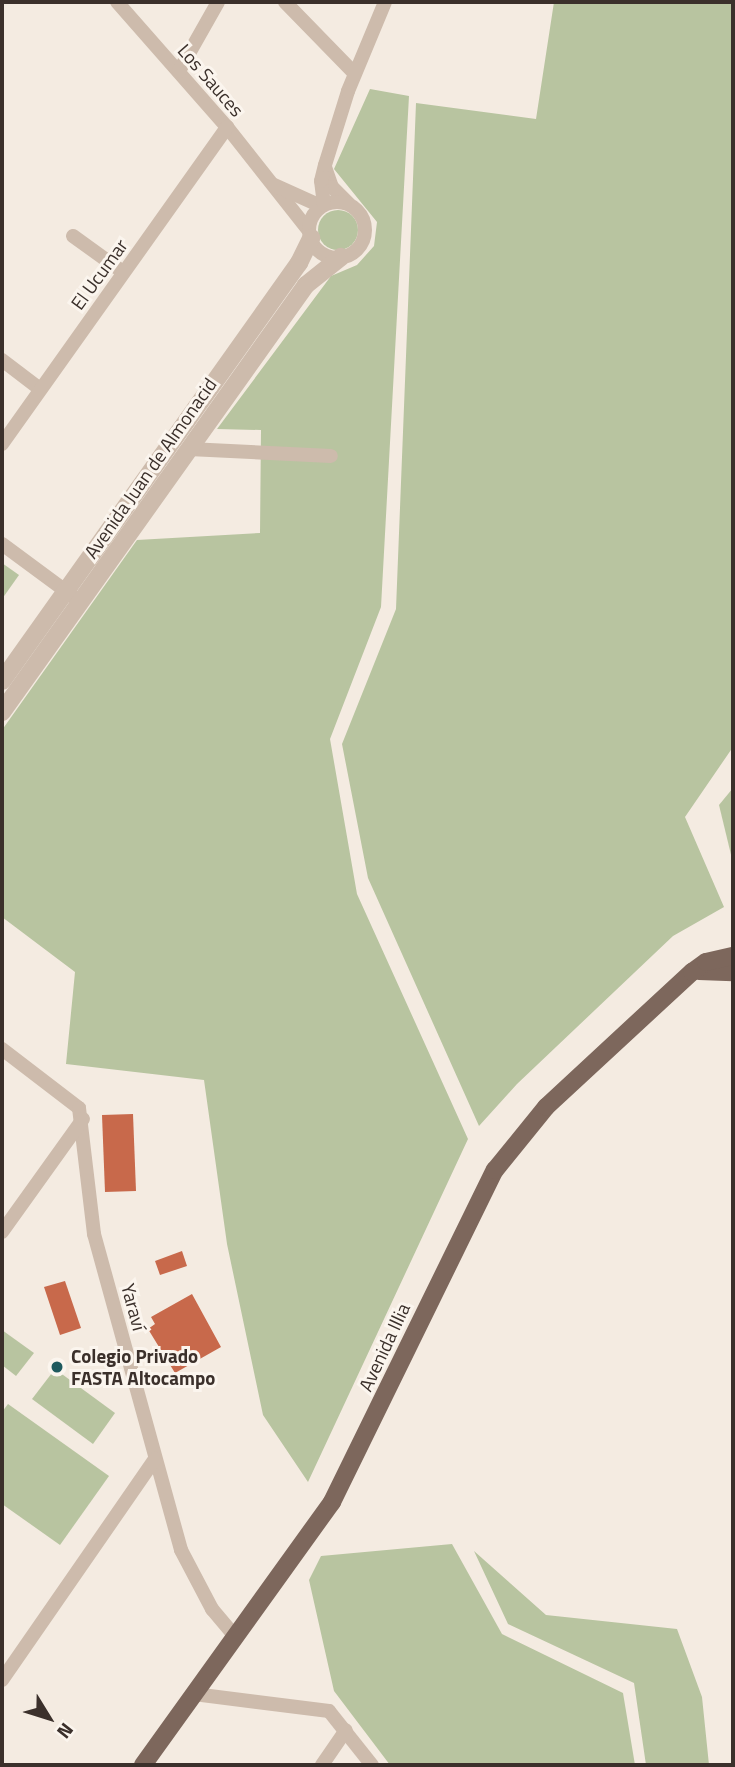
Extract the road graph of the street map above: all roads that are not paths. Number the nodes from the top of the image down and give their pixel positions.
1 (117, 2) edge
2 (218, 2) edge
3 (285, 2) edge
4 (385, 2) edge
5 (179, 71) junction
6 (355, 74) junction
7 (227, 127) junction
8 (325, 165) junction
9 (274, 185) junction
10 (350, 204) junction
11 (322, 206) junction
12 (310, 234) junction
13 (73, 236) dead end
14 (341, 257) junction
15 (123, 272) junction
16 (2, 360) edge
17 (40, 389) junction
18 (2, 443) edge
19 (189, 449) junction
20 (331, 456) dead end
21 (2, 544) edge
22 (73, 596) junction
23 (2, 681) edge
24 (2, 712) edge
25 (733, 956) edge
26 (692, 972) junction
27 (733, 972) edge
28 (2, 1049) edge
29 (83, 1119) junction
30 (2, 1232) edge
31 (155, 1459) junction
32 (235, 1636) junction
33 (2, 1680) edge
34 (194, 1694) junction
35 (346, 1730) junction
36 (143, 1765) edge
37 (322, 1765) edge
38 (372, 1765) edge

1 - 5 street, Los Sauces
2 - 5 street
3 - 6 street
4 - 6 street
5 - 7 street, Los Sauces
6 - 8 street
7 - 9 street, Los Sauces
7 - 15 street, El Ucumar
8 - 10 street
8 - 11 street
9 - 11 street, Los Sauces
9 - 12 street, Los Sauces
10 - 11 street
10 - 14 street
11 - 12 street
12 - 14 street
12 - 22 street
13 - 15 street
14 - 19 street, Avenida Juan de Almonacid
15 - 17 street, El Ucumar
16 - 17 street
17 - 18 street, El Ucumar
19 - 20 street
19 - 22 street, Avenida Juan de Almonacid
21 - 22 street
22 - 23 street
22 - 24 street, Avenida Juan de Almonacid
25 - 26 main road, Avenida Illia
26 - 27 main road
26 - 32 main road, Avenida Illia
28 - 29 street
29 - 30 street
29 - 31 street, Yaraví
31 - 32 street, Yaraví
31 - 33 street
32 - 34 main road, Avenida Illia
34 - 35 street
34 - 36 main road, Avenida Illia
35 - 37 street
35 - 38 street

